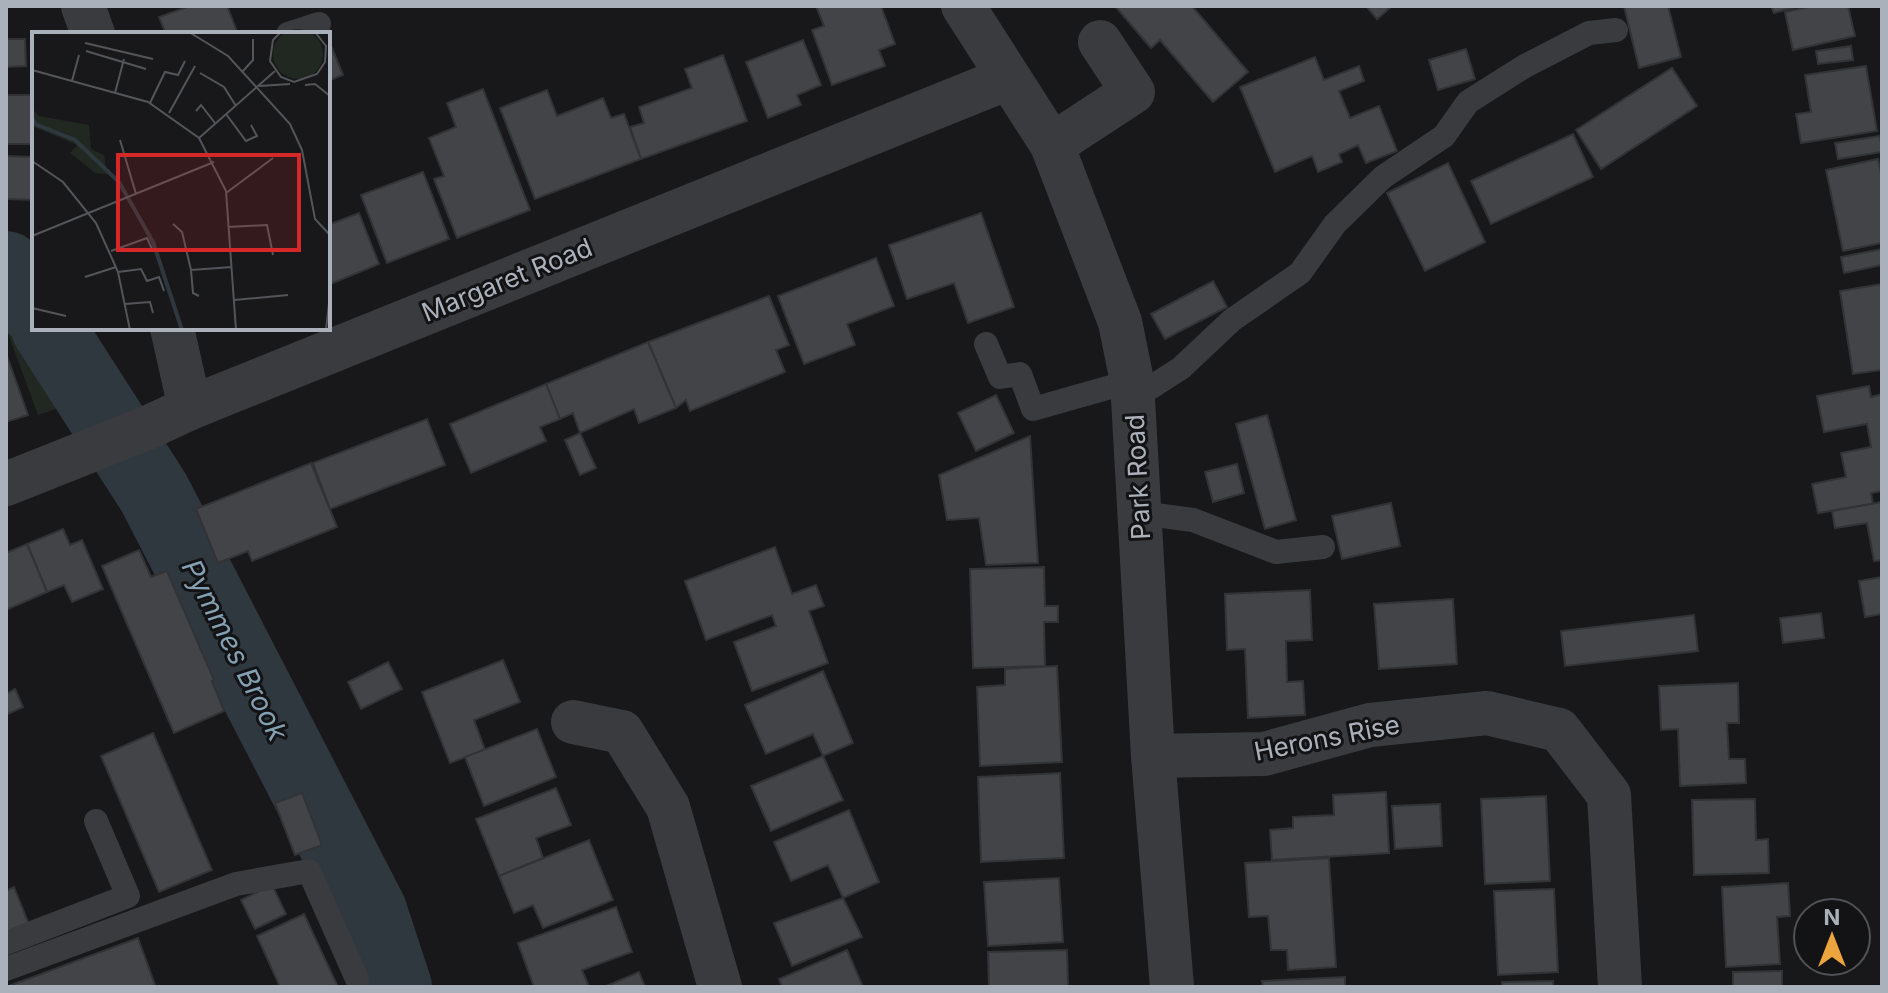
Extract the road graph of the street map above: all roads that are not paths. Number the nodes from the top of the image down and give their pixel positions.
1 (83, 6) edge
2 (963, 6) edge
3 (319, 24) dead end
4 (1616, 30) dead end
5 (92, 32) edge
6 (294, 32) edge
7 (1100, 42) dead end
8 (1008, 78) junction
9 (1052, 145) junction
10 (172, 330) edge
11 (986, 344) dead end
12 (1133, 390) junction
13 (190, 408) junction
14 (6, 484) edge
15 (1140, 513) junction
16 (1323, 547) dead end
17 (573, 722) dead end
18 (1153, 756) junction
19 (96, 821) dead end
20 (6, 943) edge
21 (6, 969) edge
22 (357, 979) dead end
23 (720, 987) edge
24 (1172, 987) edge
25 (1620, 987) edge

1 - 5 street
2 - 8 street, Park Road
3 - 6 lane
4 - 12 lane
7 - 9 street
8 - 9 street, Park Road
8 - 13 street, Margaret Road
9 - 12 street, Park Road
10 - 13 street
11 - 12 lane
12 - 15 street, Park Road
13 - 14 street, Margaret Road
15 - 16 lane
15 - 18 street, Park Road
17 - 23 street
18 - 24 street, Park Road
18 - 25 street, Herons Rise
19 - 20 lane
21 - 22 lane

